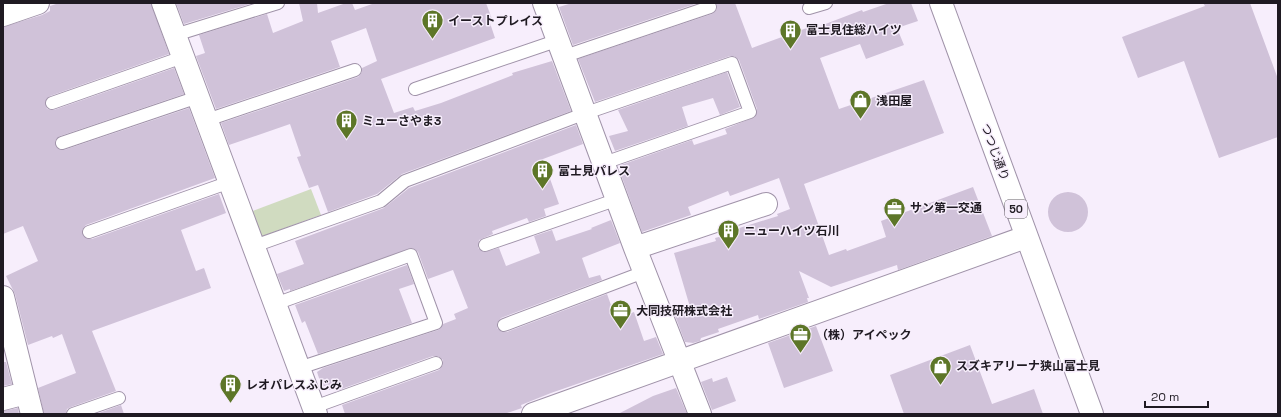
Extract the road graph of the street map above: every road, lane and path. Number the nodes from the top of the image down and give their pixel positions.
1 (38, 3) edge
2 (164, 3) edge
3 (278, 3) edge
4 (544, 3) edge
5 (826, 3) edge
6 (941, 3) edge
7 (710, 7) dead end
8 (809, 8) dead end
9 (3, 15) edge
10 (175, 35) junction
11 (562, 48) junction
12 (183, 57) junction
13 (355, 70) dead end
14 (415, 89) dead end
15 (198, 97) junction
16 (52, 104) dead end
17 (586, 113) junction
18 (207, 120) junction
19 (62, 143) dead end
20 (604, 163) junction
21 (230, 182) junction
22 (618, 199) junction
23 (766, 204) dead end
24 (89, 232) dead end
25 (1026, 237) junction
26 (485, 245) dead end
27 (254, 246) junction
28 (635, 248) junction
29 (644, 272) junction
30 (3, 297) edge
31 (275, 304) junction
32 (504, 324) dead end
33 (679, 361) junction
34 (436, 363) dead end
35 (299, 368) junction
36 (119, 398) dead end
37 (3, 399) edge
38 (29, 404) edge
39 (312, 411) edge
40 (73, 414) edge
41 (533, 414) edge
42 (700, 414) edge
43 (1092, 414) edge

1 - 9 street
2 - 10 street
3 - 10 lane
4 - 11 street
5 - 8 lane
6 - 25 street, つつじ通り / 50
7 - 11 lane
10 - 12 street
11 - 14 lane
11 - 17 street
12 - 15 street
12 - 16 lane
13 - 18 lane
15 - 18 street
15 - 19 lane
17 - 20 street
17 - 20 lane
17 - 27 lane
18 - 21 street
20 - 22 street
21 - 24 lane
21 - 27 street
22 - 26 lane
22 - 28 street
23 - 28 street
25 - 33 street
25 - 43 street, つつじ通り / 50
27 - 31 street
28 - 29 street
29 - 32 lane
29 - 33 street
30 - 38 street
31 - 35 street
31 - 35 lane
33 - 41 street
33 - 42 street
34 - 39 lane
35 - 39 street
36 - 40 lane
37 - 38 street

